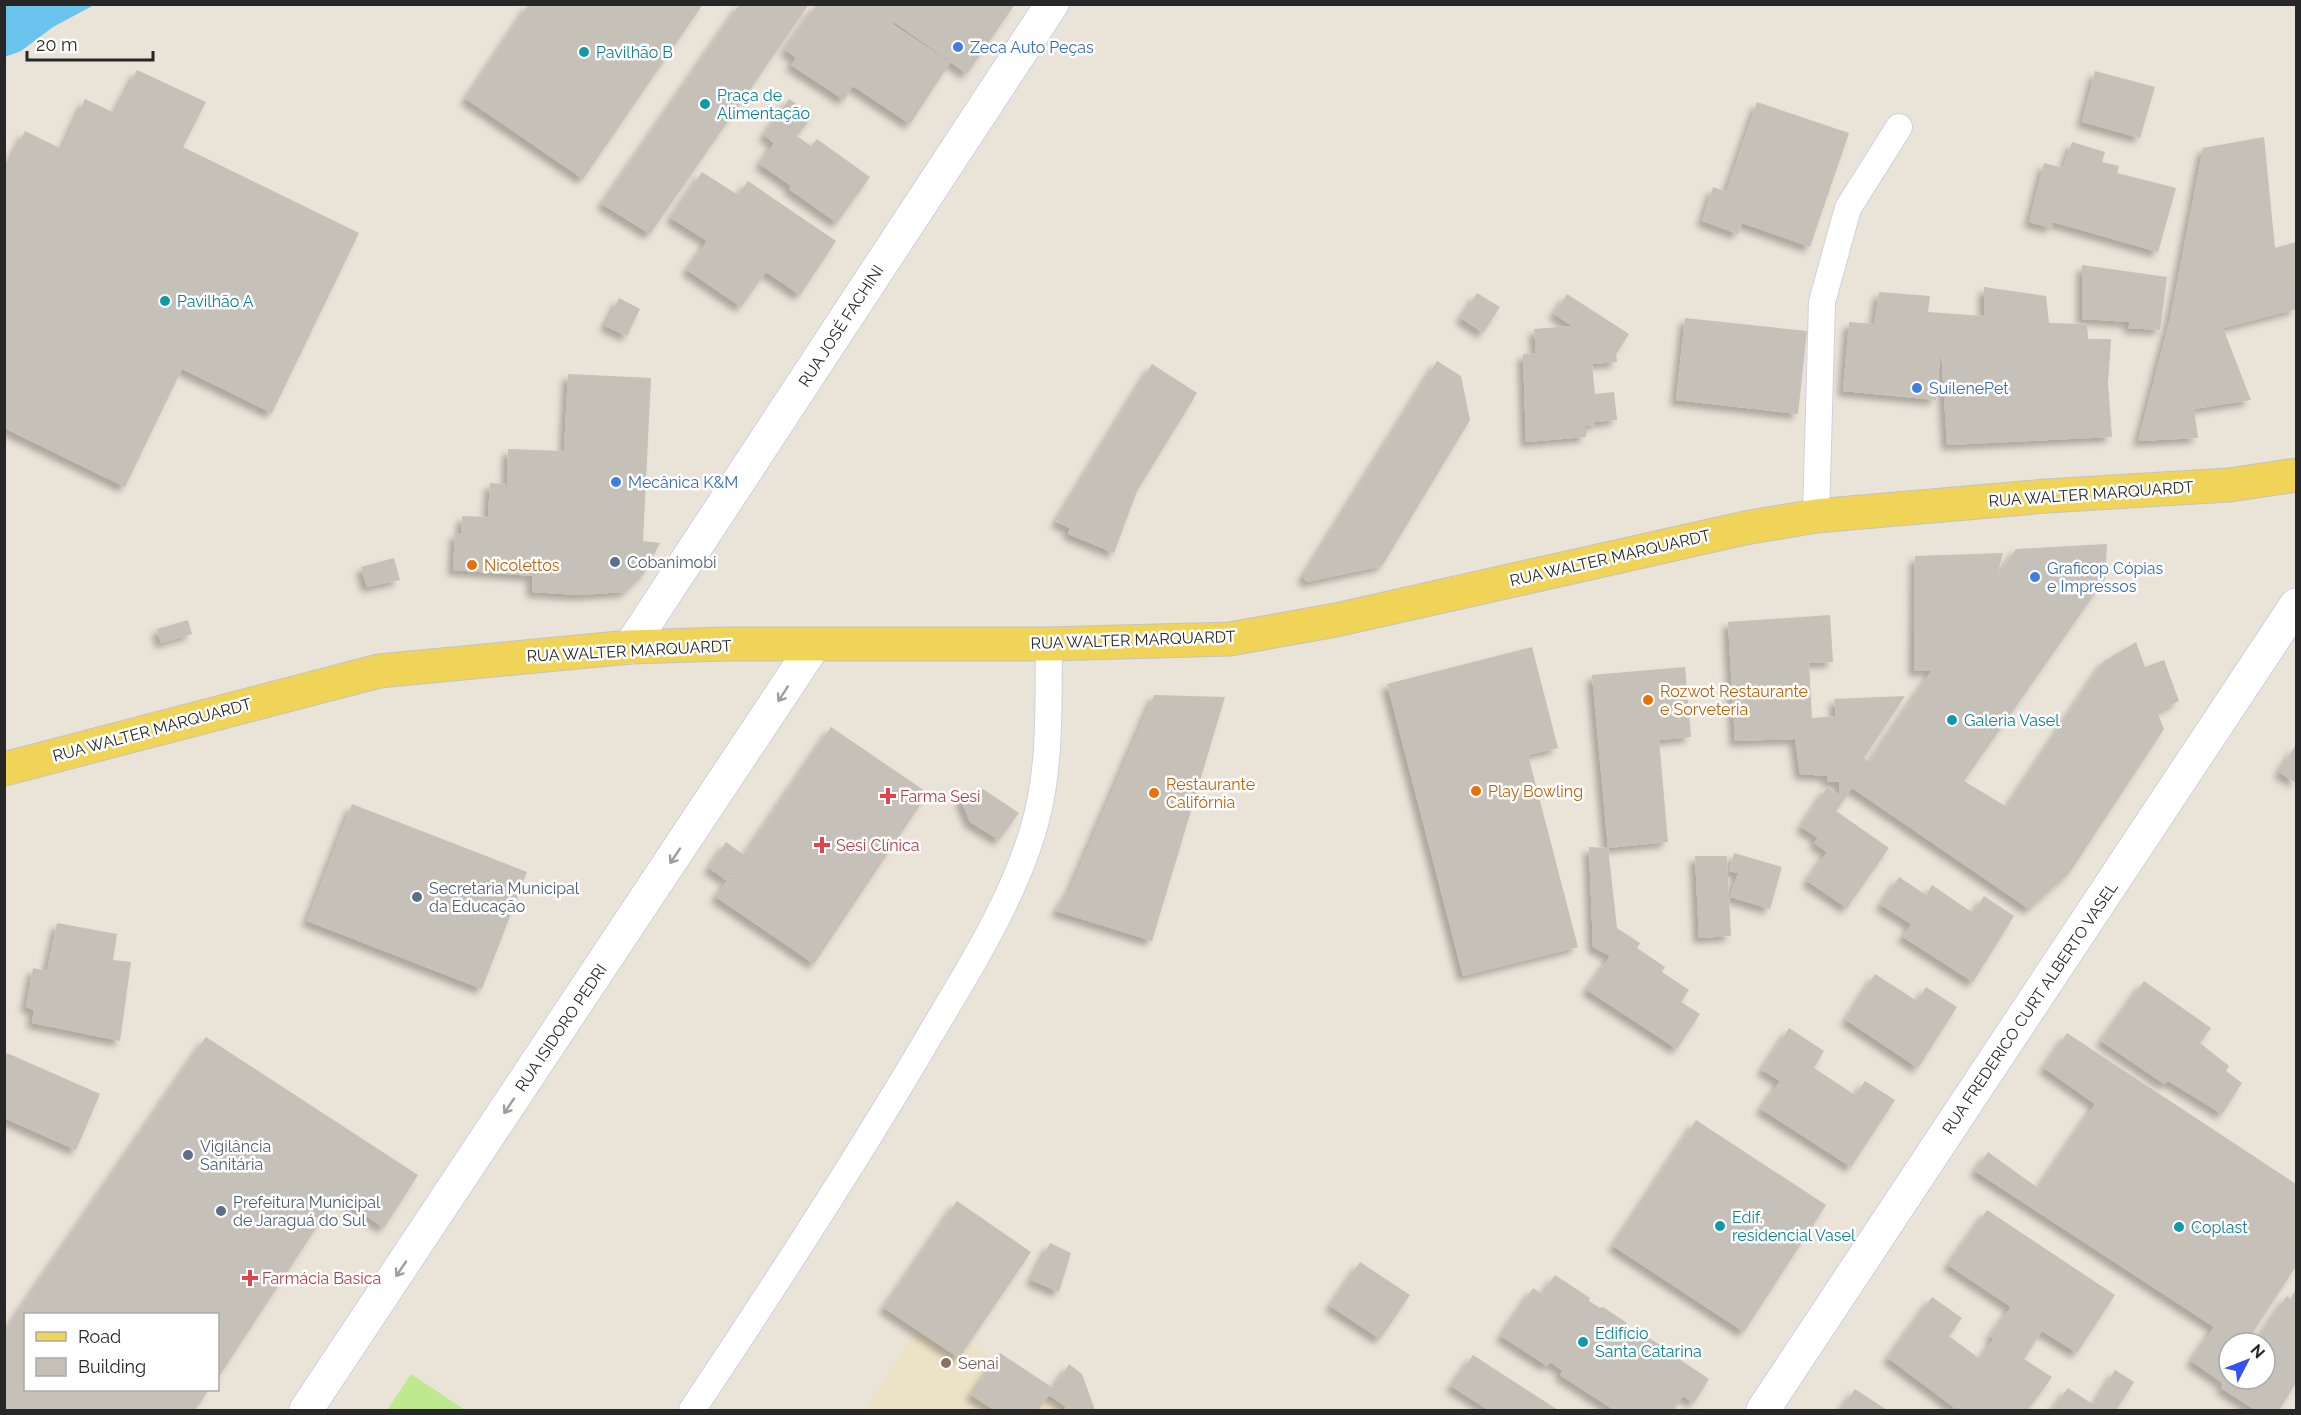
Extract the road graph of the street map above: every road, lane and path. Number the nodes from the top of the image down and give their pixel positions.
1 (1052, 4) edge
2 (1899, 127) dead end
3 (2296, 475) edge
4 (1816, 516) junction
5 (2296, 605) edge
6 (1048, 644) junction
7 (814, 645) junction
8 (630, 647) junction
9 (4, 769) edge
10 (306, 1410) edge
11 (692, 1410) edge
12 (1763, 1410) edge

1 - 8 street, RUA JOSÉ FACHINI
2 - 4 lane
3 - 4 main road, RUA WALTER MARQUARDT
4 - 6 main road, RUA WALTER MARQUARDT
5 - 12 street, RUA FREDERICO CURT ALBERTO VASEL
6 - 7 main road, RUA WALTER MARQUARDT
6 - 11 lane
7 - 8 main road, RUA WALTER MARQUARDT
7 -> 10 street, RUA ISIDORO PEDRI
8 - 9 main road, RUA WALTER MARQUARDT

